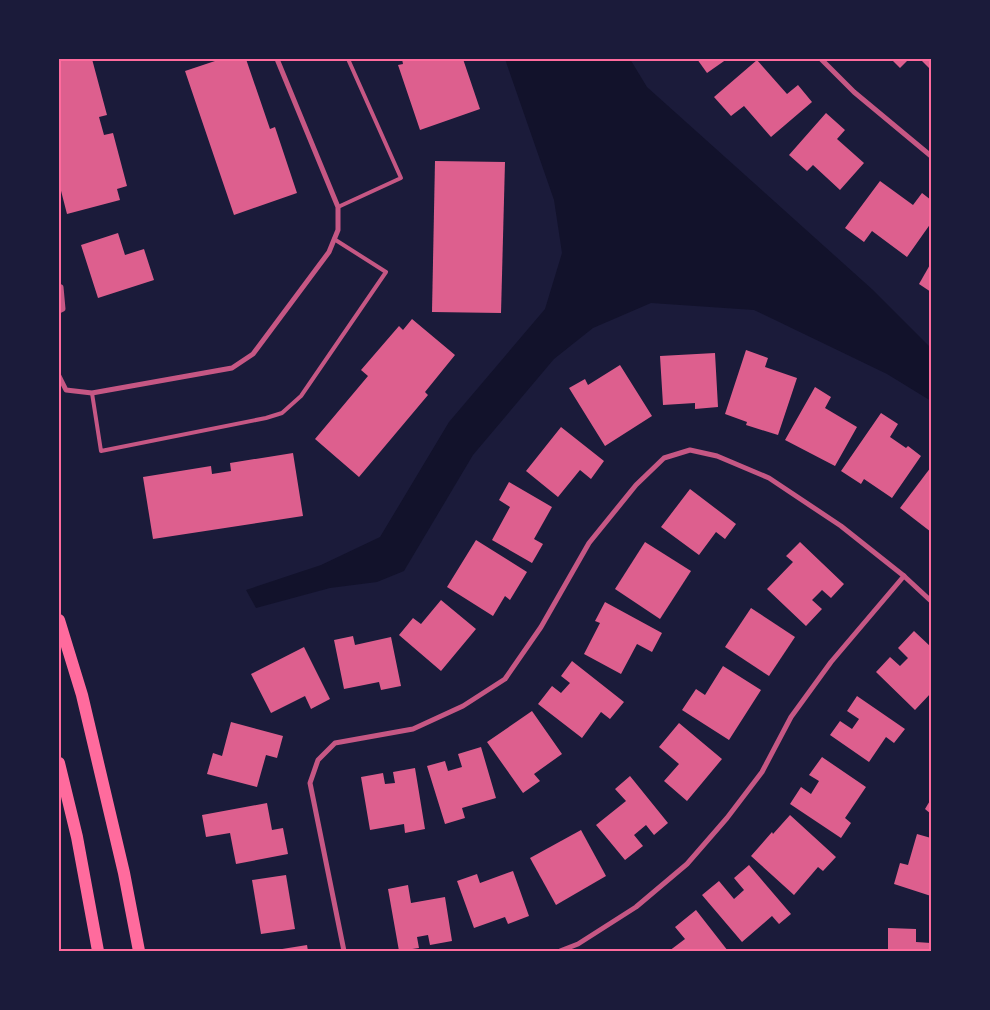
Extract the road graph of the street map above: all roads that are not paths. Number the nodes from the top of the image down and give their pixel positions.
1 (277, 59) edge
2 (348, 59) edge
3 (821, 59) edge
4 (931, 156) edge
5 (338, 207) junction
6 (334, 239) junction
7 (59, 286) edge
8 (59, 311) edge
9 (59, 376) edge
10 (92, 393) junction
11 (904, 576) junction
12 (931, 601) edge
13 (59, 620) edge
14 (59, 763) edge
15 (98, 951) edge
16 (139, 951) edge
17 (344, 951) edge
18 (560, 951) edge

1 - 5 street
2 - 5 lane
3 - 4 street
5 - 6 street
6 - 10 street
6 - 10 lane
7 - 8 street
9 - 10 street
11 - 12 street
11 - 17 street
11 - 18 street
13 - 16 main road
14 - 15 main road

